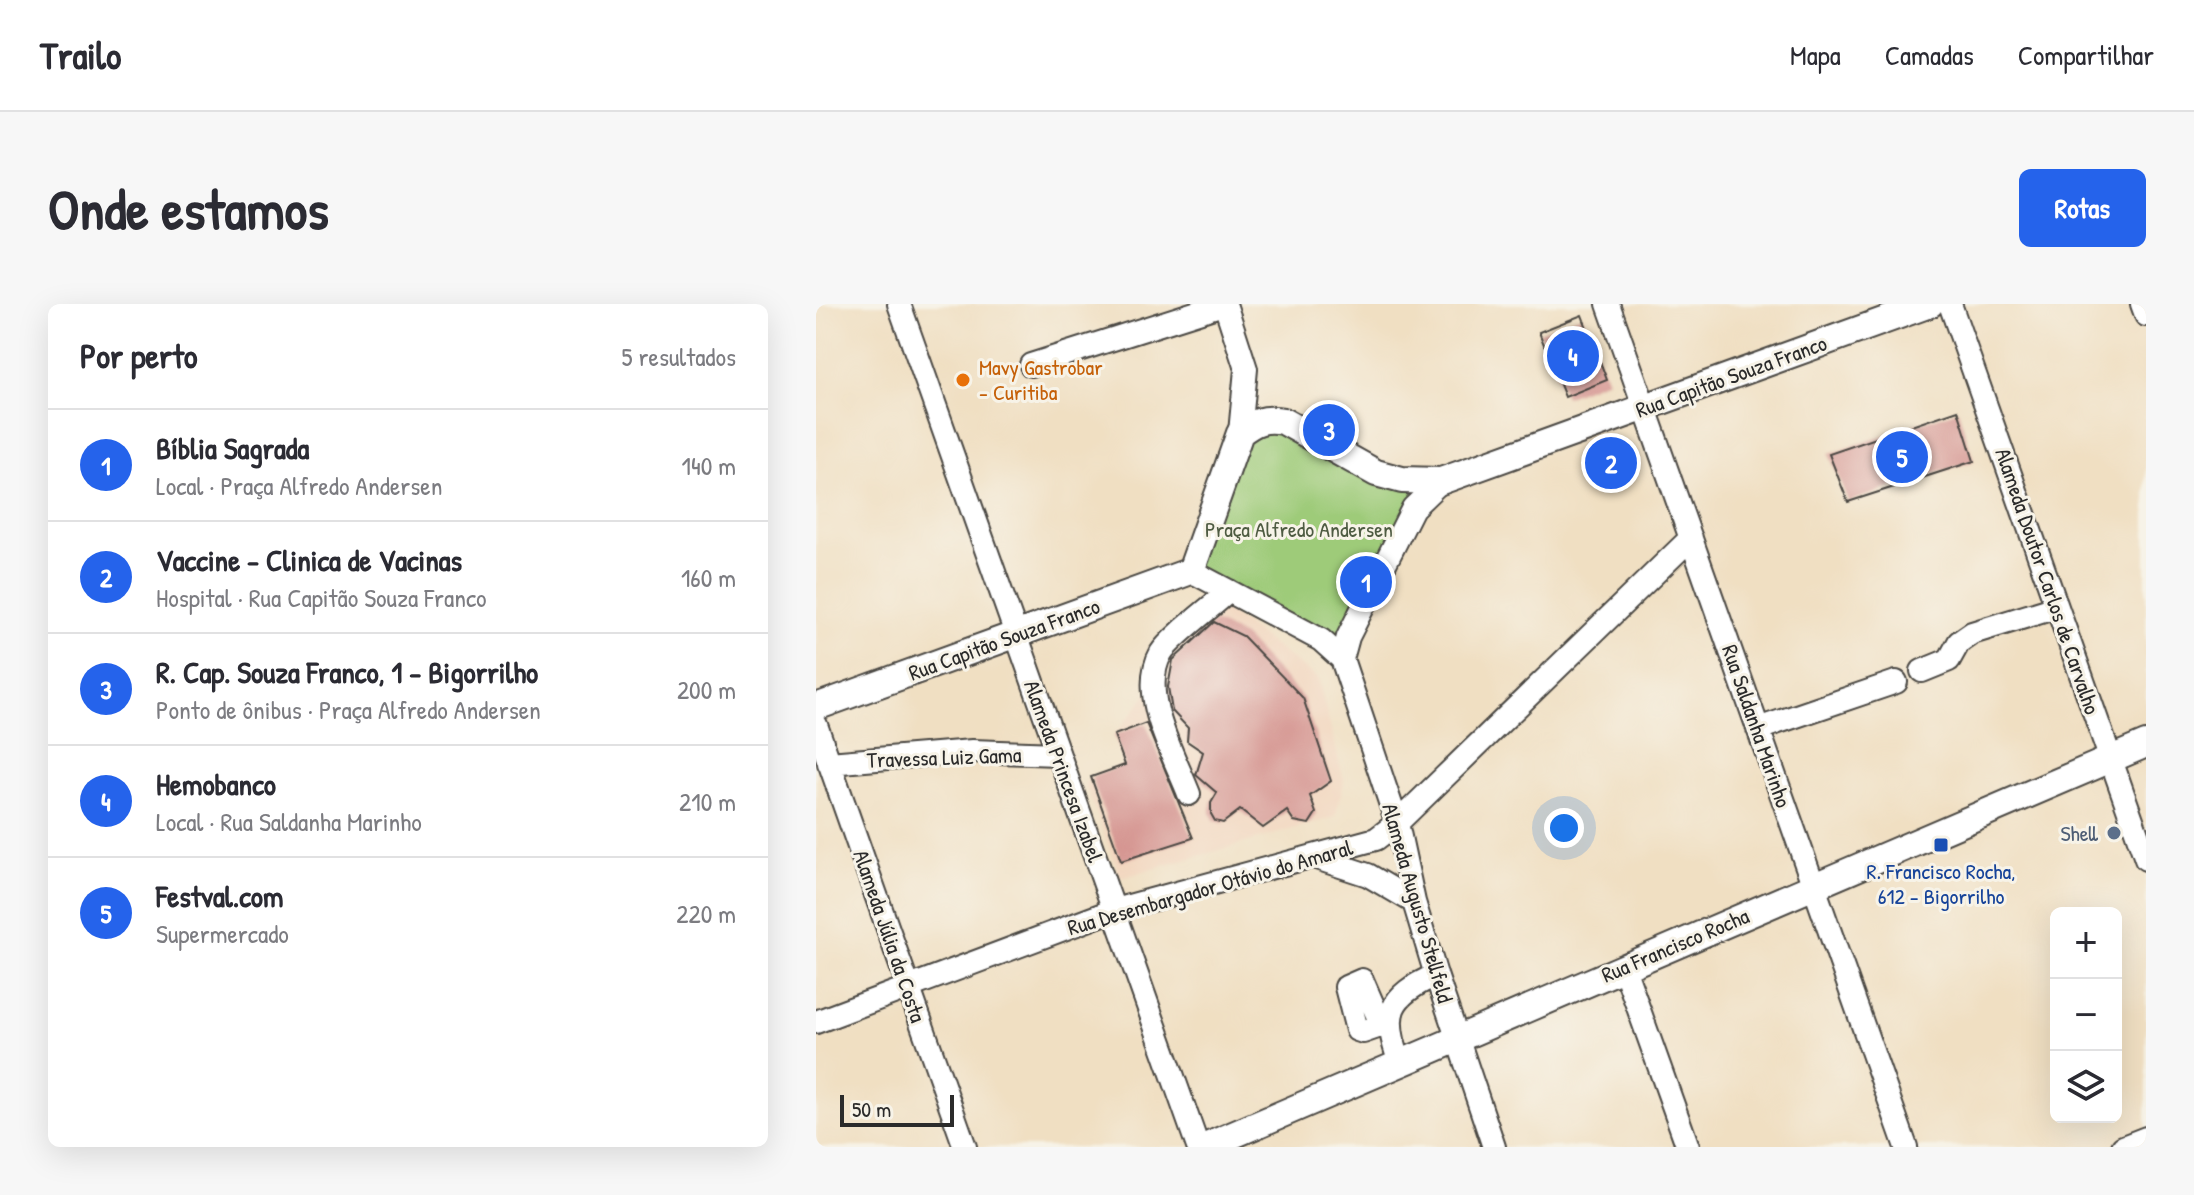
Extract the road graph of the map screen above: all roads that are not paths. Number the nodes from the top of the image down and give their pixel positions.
1 (899, 304) edge
2 (1224, 304) edge
3 (1608, 304) edge
4 (1930, 304) edge
5 (1950, 304) edge
6 (2142, 304) edge
7 (2146, 315) edge
8 (1031, 365) dead end
9 (1644, 407) junction
10 (1240, 433) junction
11 (1441, 481) junction
12 (1691, 538) junction
13 (1191, 571) junction
14 (1229, 591) junction
15 (2057, 607) junction
16 (1016, 635) junction
17 (1342, 659) junction
18 (1922, 671) dead end
19 (1896, 682) dead end
20 (816, 707) edge
21 (816, 725) edge
22 (1758, 729) junction
23 (2146, 744) edge
24 (1058, 754) junction
25 (2111, 759) junction
26 (829, 763) junction
27 (1189, 794) dead end
28 (1397, 823) junction
29 (1312, 857) junction
30 (2146, 859) edge
31 (1814, 886) junction
32 (1414, 902) junction
33 (1114, 910) junction
34 (1624, 968) junction
35 (1436, 975) junction
36 (909, 987) junction
37 (1395, 1000) junction
38 (816, 1022) edge
39 (1386, 1025) junction
40 (1457, 1039) junction
41 (1400, 1063) junction
42 (2146, 1138) edge
43 (965, 1147) edge
44 (1198, 1147) edge
45 (1205, 1147) edge
46 (1494, 1147) edge
47 (1688, 1147) edge
48 (1906, 1147) edge
49 (2123, 1147) edge

1 - 16 street, Alameda Princesa Izabel
2 - 8 street
2 - 10 street
3 - 9 street, Rua Saldanha Marinho
4 - 9 main road, Rua Capitão Souza Franco
5 - 15 street, Alameda Doutor Carlos de Carvalho
6 - 7 street
9 - 11 main road, Rua Capitão Souza Franco
9 - 12 street, Rua Saldanha Marinho
10 - 11 main road
10 - 13 main road
11 - 17 street
12 - 22 street, Rua Saldanha Marinho
12 - 28 street, Rua Desembargador Otávio do Amaral
13 - 14 street
13 - 16 main road, Rua Capitão Souza Franco
14 - 17 street
14 - 27 street
15 - 18 street
15 - 25 street, Alameda Doutor Carlos de Carvalho
16 - 20 main road, Rua Capitão Souza Franco
16 - 24 street, Alameda Princesa Izabel
17 - 28 street, Alameda Augusto Stellfeld
19 - 22 street
21 - 26 street, Alameda Júlia da Costa
22 - 31 street, Rua Saldanha Marinho
23 - 25 main road, Rua Francisco Rocha
24 - 26 street, Travessa Luiz Gama
24 - 33 street, Alameda Princesa Izabel
25 - 30 street, Alameda Doutor Carlos de Carvalho
25 - 31 main road, Rua Francisco Rocha
26 - 36 street, Alameda Júlia da Costa
28 - 29 street, Rua Desembargador Otávio do Amaral
28 - 32 street, Alameda Augusto Stellfeld
29 - 32 street
29 - 33 street, Rua Desembargador Otávio do Amaral
31 - 34 main road, Rua Francisco Rocha
31 - 48 street, Rua Saldanha Marinho
32 - 35 street, Alameda Augusto Stellfeld
33 - 36 street, Rua Desembargador Otávio do Amaral
33 - 44 street, Alameda Princesa Izabel
34 - 40 main road, Rua Francisco Rocha
34 - 47 street
35 - 37 street
35 - 40 street, Alameda Augusto Stellfeld
36 - 38 street, Rua Desembargador Otávio do Amaral
36 - 43 street, Alameda Júlia da Costa
37 - 39 street
37 - 39 street
39 - 41 street
40 - 41 main road, Rua Francisco Rocha
40 - 46 street, Alameda Augusto Stellfeld
41 - 45 main road, Rua Francisco Rocha
42 - 49 street

